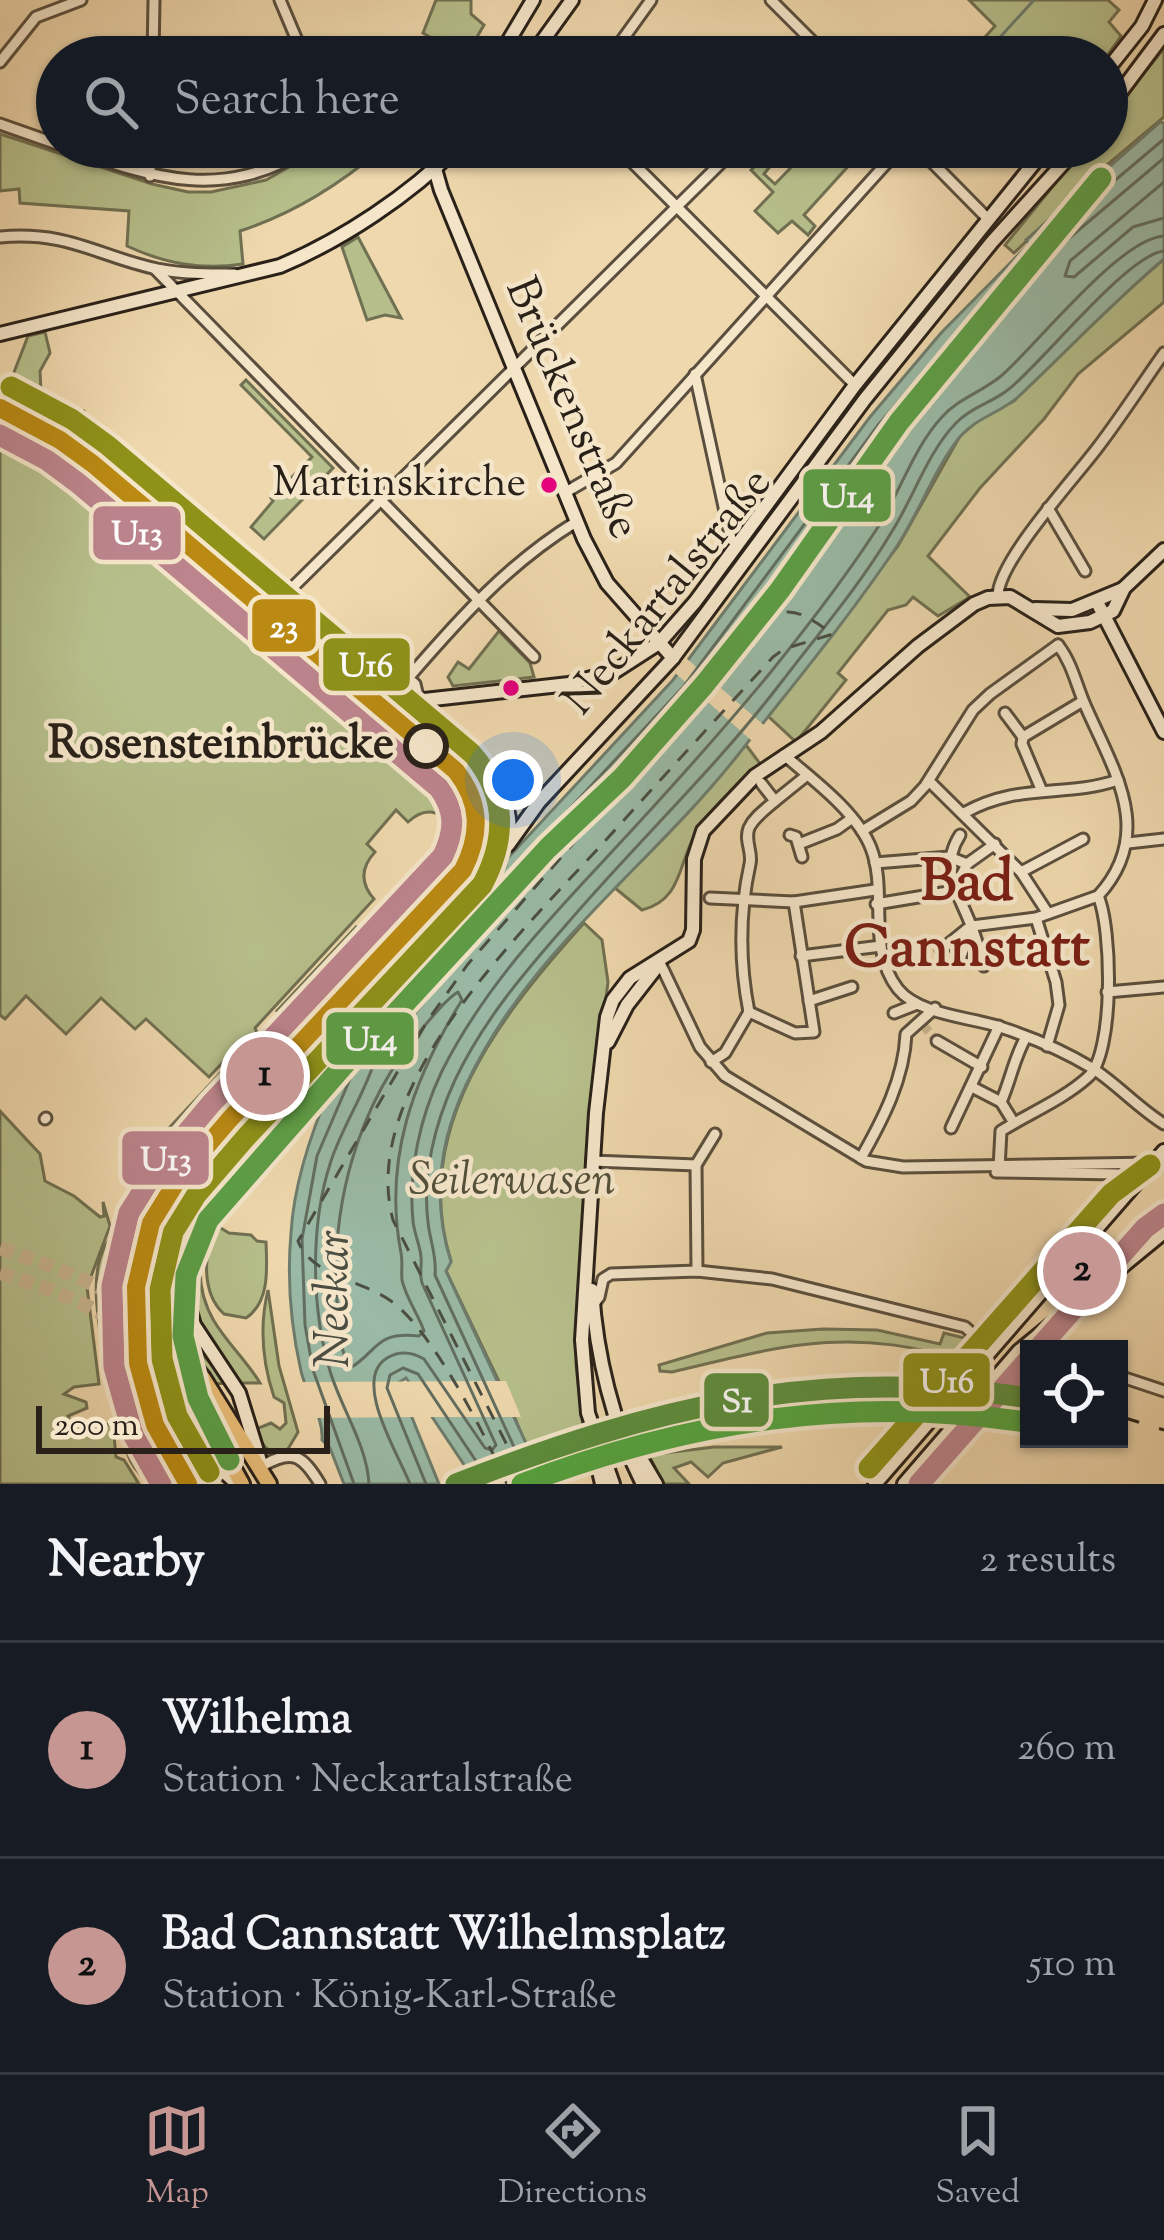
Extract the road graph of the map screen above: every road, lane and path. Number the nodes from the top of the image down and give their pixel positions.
1 (81, 0) edge
2 (154, 0) edge
3 (280, 0) edge
4 (533, 0) edge
5 (572, 0) edge
6 (651, 0) edge
7 (771, 0) edge
8 (1155, 0) edge
9 (64, 2) edge
10 (1164, 34) edge
11 (153, 36) edge
12 (295, 36) edge
13 (512, 36) edge
14 (546, 36) edge
15 (625, 36) edge
16 (806, 36) edge
17 (1128, 44) edge
18 (0, 62) edge
19 (1128, 82) edge
20 (0, 124) edge
21 (36, 137) edge
22 (126, 168) edge
23 (150, 168) edge
24 (275, 168) edge
25 (637, 168) edge
26 (716, 168) edge
27 (882, 168) edge
28 (937, 168) edge
29 (1030, 168) edge
30 (1059, 168) edge
31 (434, 169) joint
32 (150, 176) junction
33 (676, 208) junction
34 (988, 220) junction
35 (0, 237) edge
36 (155, 269) junction
37 (245, 274) junction
38 (174, 290) junction
39 (766, 298) junction
40 (0, 334) edge
41 (1164, 353) edge
42 (512, 369) junction
43 (695, 374) junction
44 (855, 385) junction
45 (0, 422) edge
46 (566, 492) junction
47 (381, 499) junction
48 (1048, 508) junction
49 (576, 522) junction
50 (737, 544) junction
51 (1164, 550) edge
52 (1085, 571) dead end
53 (1124, 588) junction
54 (998, 596) junction
55 (283, 598) dead end
56 (477, 599) junction
57 (1097, 602) junction
58 (1104, 617) junction
59 (1058, 619) junction
60 (370, 644) dead end
61 (1058, 645) junction
62 (667, 651) junction
63 (535, 657) dead end
64 (409, 677) junction
65 (419, 701) junction
66 (1084, 701) junction
67 (355, 707) junction
68 (384, 707) junction
69 (1005, 713) dead end
70 (1164, 732) edge
71 (1023, 737) junction
72 (392, 741) junction
73 (784, 755) junction
74 (806, 776) junction
75 (1118, 780) junction
76 (929, 782) junction
77 (761, 783) dead end
78 (1040, 789) junction
79 (775, 801) junction
80 (964, 813) junction
81 (851, 819) junction
82 (862, 831) junction
83 (960, 835) dead end
84 (790, 836) dead end
85 (1083, 839) dead end
86 (1164, 839) edge
87 (1128, 843) junction
88 (995, 844) junction
89 (491, 853) junction
90 (949, 857) junction
91 (875, 862) junction
92 (968, 864) junction
93 (1021, 872) junction
94 (875, 890) junction
95 (954, 891) junction
96 (1098, 896) junction
97 (710, 898) dead end
98 (741, 899) junction
99 (794, 902) junction
100 (876, 904) junction
101 (1042, 915) junction
102 (971, 926) junction
103 (881, 946) junction
104 (941, 950) dead end
105 (801, 956) junction
106 (960, 959) dead end
107 (660, 963) junction
108 (984, 966) dead end
109 (1164, 987) edge
110 (853, 988) dead end
111 (1107, 992) junction
112 (809, 1001) junction
113 (918, 1004) junction
114 (935, 1008) junction
115 (749, 1012) junction
116 (895, 1013) dead end
117 (999, 1026) junction
118 (1026, 1037) junction
119 (938, 1041) tunnel mouth
120 (1047, 1046) junction
121 (604, 1052) junction
122 (711, 1062) junction
123 (300, 1063) junction
124 (982, 1066) junction
125 (1094, 1070) junction
126 (972, 1087) junction
127 (1001, 1102) junction
128 (1163, 1120) edge
129 (1014, 1123) junction
130 (951, 1128) dead end
131 (237, 1133) junction
132 (715, 1134) dead end
133 (1164, 1150) edge
134 (861, 1158) junction
135 (592, 1161) junction
136 (1152, 1163) junction
137 (696, 1165) junction
138 (976, 1168) junction
139 (1000, 1168) junction
140 (1117, 1174) dead end
141 (196, 1200) junction
142 (169, 1202) junction
143 (1164, 1232) edge
144 (589, 1265) junction
145 (697, 1271) junction
146 (593, 1305) junction
147 (1056, 1320) junction
148 (168, 1336) tunnel mouth
149 (1036, 1340) edge
150 (1054, 1340) edge
151 (1020, 1356) edge
152 (986, 1357) junction
153 (217, 1358) junction
154 (173, 1372) tunnel mouth
155 (1128, 1379) edge
156 (1164, 1391) edge
157 (617, 1418) junction
158 (592, 1427) junction
159 (262, 1466) junction
160 (914, 1471) junction
161 (240, 1484) edge
162 (270, 1484) edge
163 (320, 1484) edge
164 (602, 1484) edge
165 (613, 1484) edge
166 (643, 1484) edge
167 (656, 1484) edge
168 (875, 1484) edge
169 (904, 1484) edge
170 (929, 1484) edge

1 - 9 street
2 - 11 street
3 - 12 street
4 - 13 main road
5 - 14 main road
6 - 15 street
7 - 16 street
8 - 17 main road
9 - 18 street
10 - 19 main road
20 - 21 street
22 - 32 street
23 - 32 street
24 - 32 street
25 - 33 street
26 - 33 street
27 - 39 street
28 - 34 street
29 - 34 main road, Neckartalstraße
30 - 62 main road, Neckartalstraße
31 - 37 main road
31 - 42 main road, Brückenstraße
33 - 39 street
33 - 42 street
34 - 44 main road, Neckartalstraße
35 - 36 street
36 - 37 street
36 - 38 street
37 - 38 main road
38 - 40 main road
38 - 47 street
39 - 43 street
39 - 44 street
41 - 48 street
42 - 46 main road, Brückenstraße
42 - 47 street
43 - 46 street
43 - 50 street
44 - 50 main road, Neckartalstraße
45 - 67 main road
46 - 49 main road, Brückenstraße
47 - 55 street
47 - 56 street
48 - 52 street
48 - 54 street
49 - 56 street
49 - 62 main road, Brückenstraße
50 - 62 main road, Neckartalstraße
51 - 53 main road
53 - 57 main road
53 - 58 main road
54 - 59 main road
54 - 73 main road
56 - 63 street
56 - 64 street
57 - 58 main road
57 - 59 main road
58 - 59 main road
58 - 70 main road
59 - 61 street
60 - 64 street
61 - 66 street
61 - 76 street
62 - 65 main road
62 - 89 main road, Neckartalstraße
64 - 65 street
65 - 68 main road
66 - 71 street
66 - 75 street
67 - 68 main road
67 - 72 main road
68 - 72 main road
68 - 89 main road, Neckartalstraße
69 - 71 street
71 - 78 street
72 - 123 main road, Neckartalstraße
73 - 74 street
73 - 107 main road
74 - 79 street
74 - 81 street
75 - 78 street
75 - 87 street
76 - 80 street
76 - 82 street
77 - 79 street
78 - 80 street
79 - 98 street
80 - 88 street
81 - 82 street
81 - 84 street
82 - 91 street
83 - 90 street
85 - 93 street
86 - 87 street
87 - 96 street
88 - 92 street
88 - 93 street
89 - 123 main road, Neckartalstraße
90 - 91 street
90 - 92 street
90 - 95 street
91 - 94 street
92 - 95 street
93 - 101 street
94 - 99 street
94 - 100 street
95 - 100 street
95 - 102 street
96 - 101 street
96 - 111 street
97 - 98 street
98 - 99 street
98 - 115 street
99 - 105 street
100 - 103 street
101 - 102 street
101 - 120 street
102 - 104 street
102 - 106 street
102 - 108 street
103 - 105 street
103 - 113 street
105 - 112 street
107 - 121 main road
107 - 121 main road
107 - 122 street
109 - 111 street
110 - 112 street
111 - 125 street
112 - 115 street
113 - 114 street
113 - 116 street
114 - 117 street
114 - 134 street
115 - 122 street
117 - 118 street
117 - 124 street
118 - 120 street
118 - 127 street
119 - 124 street
120 - 125 street
121 - 135 main road
122 - 134 street
123 - 131 main road, Neckartalstraße
124 - 126 street
125 - 128 street
125 - 129 street
126 - 127 street
126 - 130 street
127 - 129 street
129 - 139 street
131 - 141 main road, Neckartalstraße
131 - 142 main road, Neckartalstraße
132 - 137 street
133 - 136 main road
134 - 138 street
135 - 137 street
135 - 144 main road
136 - 139 street
136 - 152 main road
137 - 145 street
138 - 139 street
138 - 140 street
141 - 142 main road
141 - 153 main road, Neckartalstraße
142 - 153 main road
142 - 161 main road, Neckartalstraße
143 - 147 main road
144 - 146 main road
144 - 158 main road
145 - 146 street
145 - 152 street
146 - 157 main road
147 - 149 main road
147 - 150 street
148 - 162 main road
151 - 160 main road
152 - 168 main road
153 - 159 main road, Neckartalstraße
154 - 161 main road
155 - 156 street
157 - 166 main road
157 - 167 main road
158 - 164 main road
158 - 165 main road
159 - 162 main road, Neckartalstraße
159 - 163 street
160 - 169 main road
160 - 170 street

